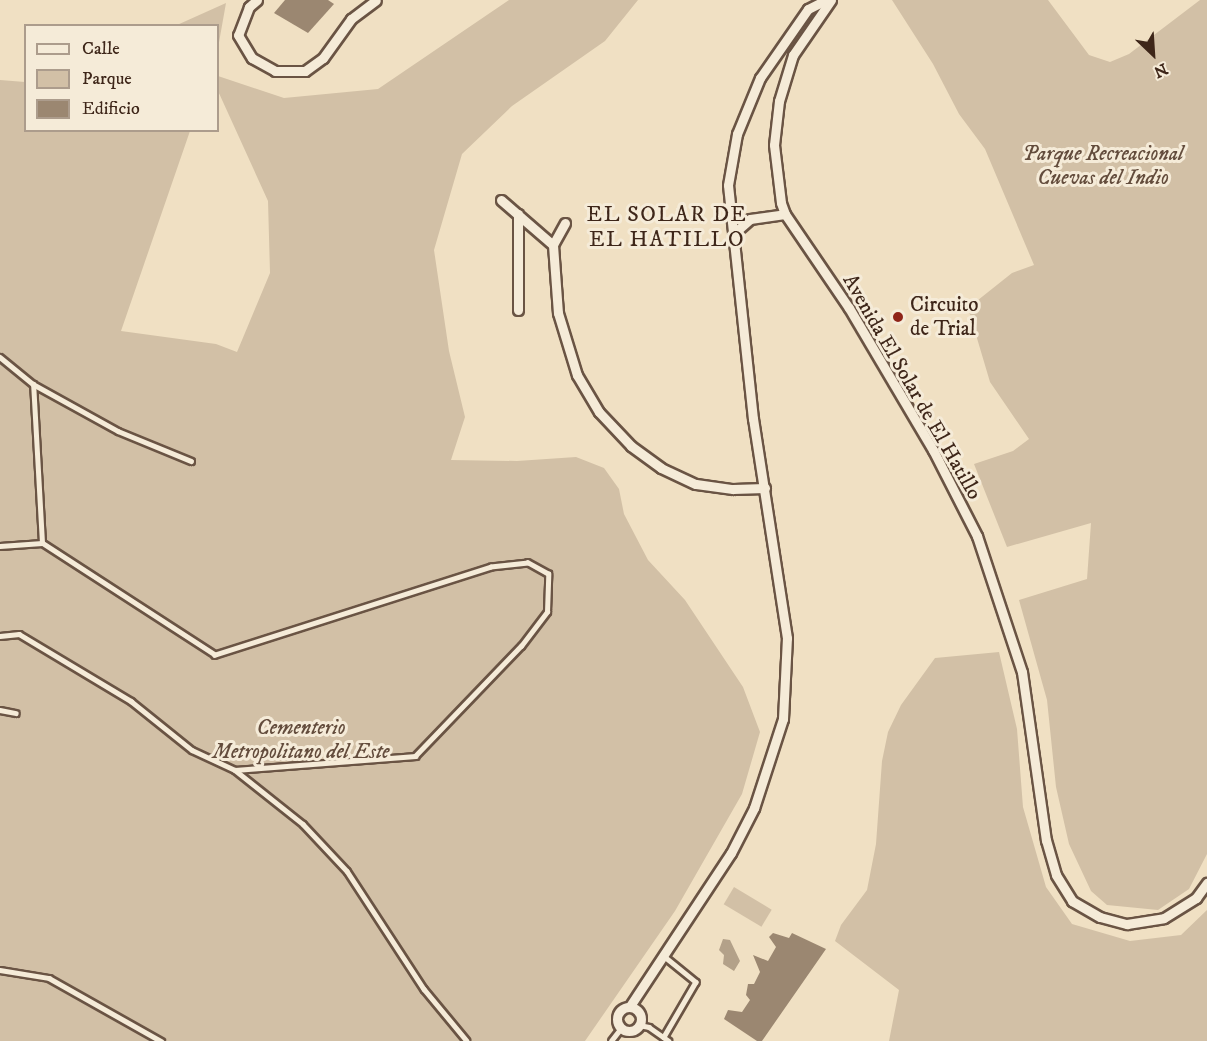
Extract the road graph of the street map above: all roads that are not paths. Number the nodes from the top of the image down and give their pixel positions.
1 (256, 0) edge
2 (376, 0) edge
3 (826, 0) edge
4 (831, 0) edge
5 (501, 200) dead end
6 (518, 214) junction
7 (784, 214) junction
8 (566, 223) dead end
9 (733, 234) junction
10 (553, 244) junction
11 (518, 310) dead end
12 (0, 357) edge
13 (33, 384) junction
14 (191, 461) dead end
15 (765, 488) junction
16 (42, 543) junction
17 (0, 546) edge
18 (0, 636) edge
19 (0, 710) edge
20 (16, 713) dead end
21 (235, 770) junction
22 (1207, 883) edge
23 (663, 955) junction
24 (0, 970) edge
25 (630, 1006) junction
26 (639, 1025) junction
27 (621, 1028) junction
28 (667, 1039) edge
29 (161, 1041) edge
30 (467, 1041) edge
31 (610, 1041) edge

1 - 2 street
3 - 9 street
4 - 7 street, Avenida El Solar de El Hatillo
5 - 6 street
6 - 10 street
6 - 11 street
7 - 9 street
7 - 22 street, Avenida El Solar de El Hatillo
8 - 10 street
9 - 15 street
10 - 15 street
12 - 13 lane
13 - 14 lane
13 - 16 lane
15 - 23 street
16 - 17 lane
16 - 21 lane
18 - 21 lane
19 - 20 lane
21 - 30 lane
23 - 25 street
23 - 28 lane
24 - 29 lane
25 - 26 street
25 - 27 street
26 - 27 street
26 - 28 lane
27 - 31 lane

